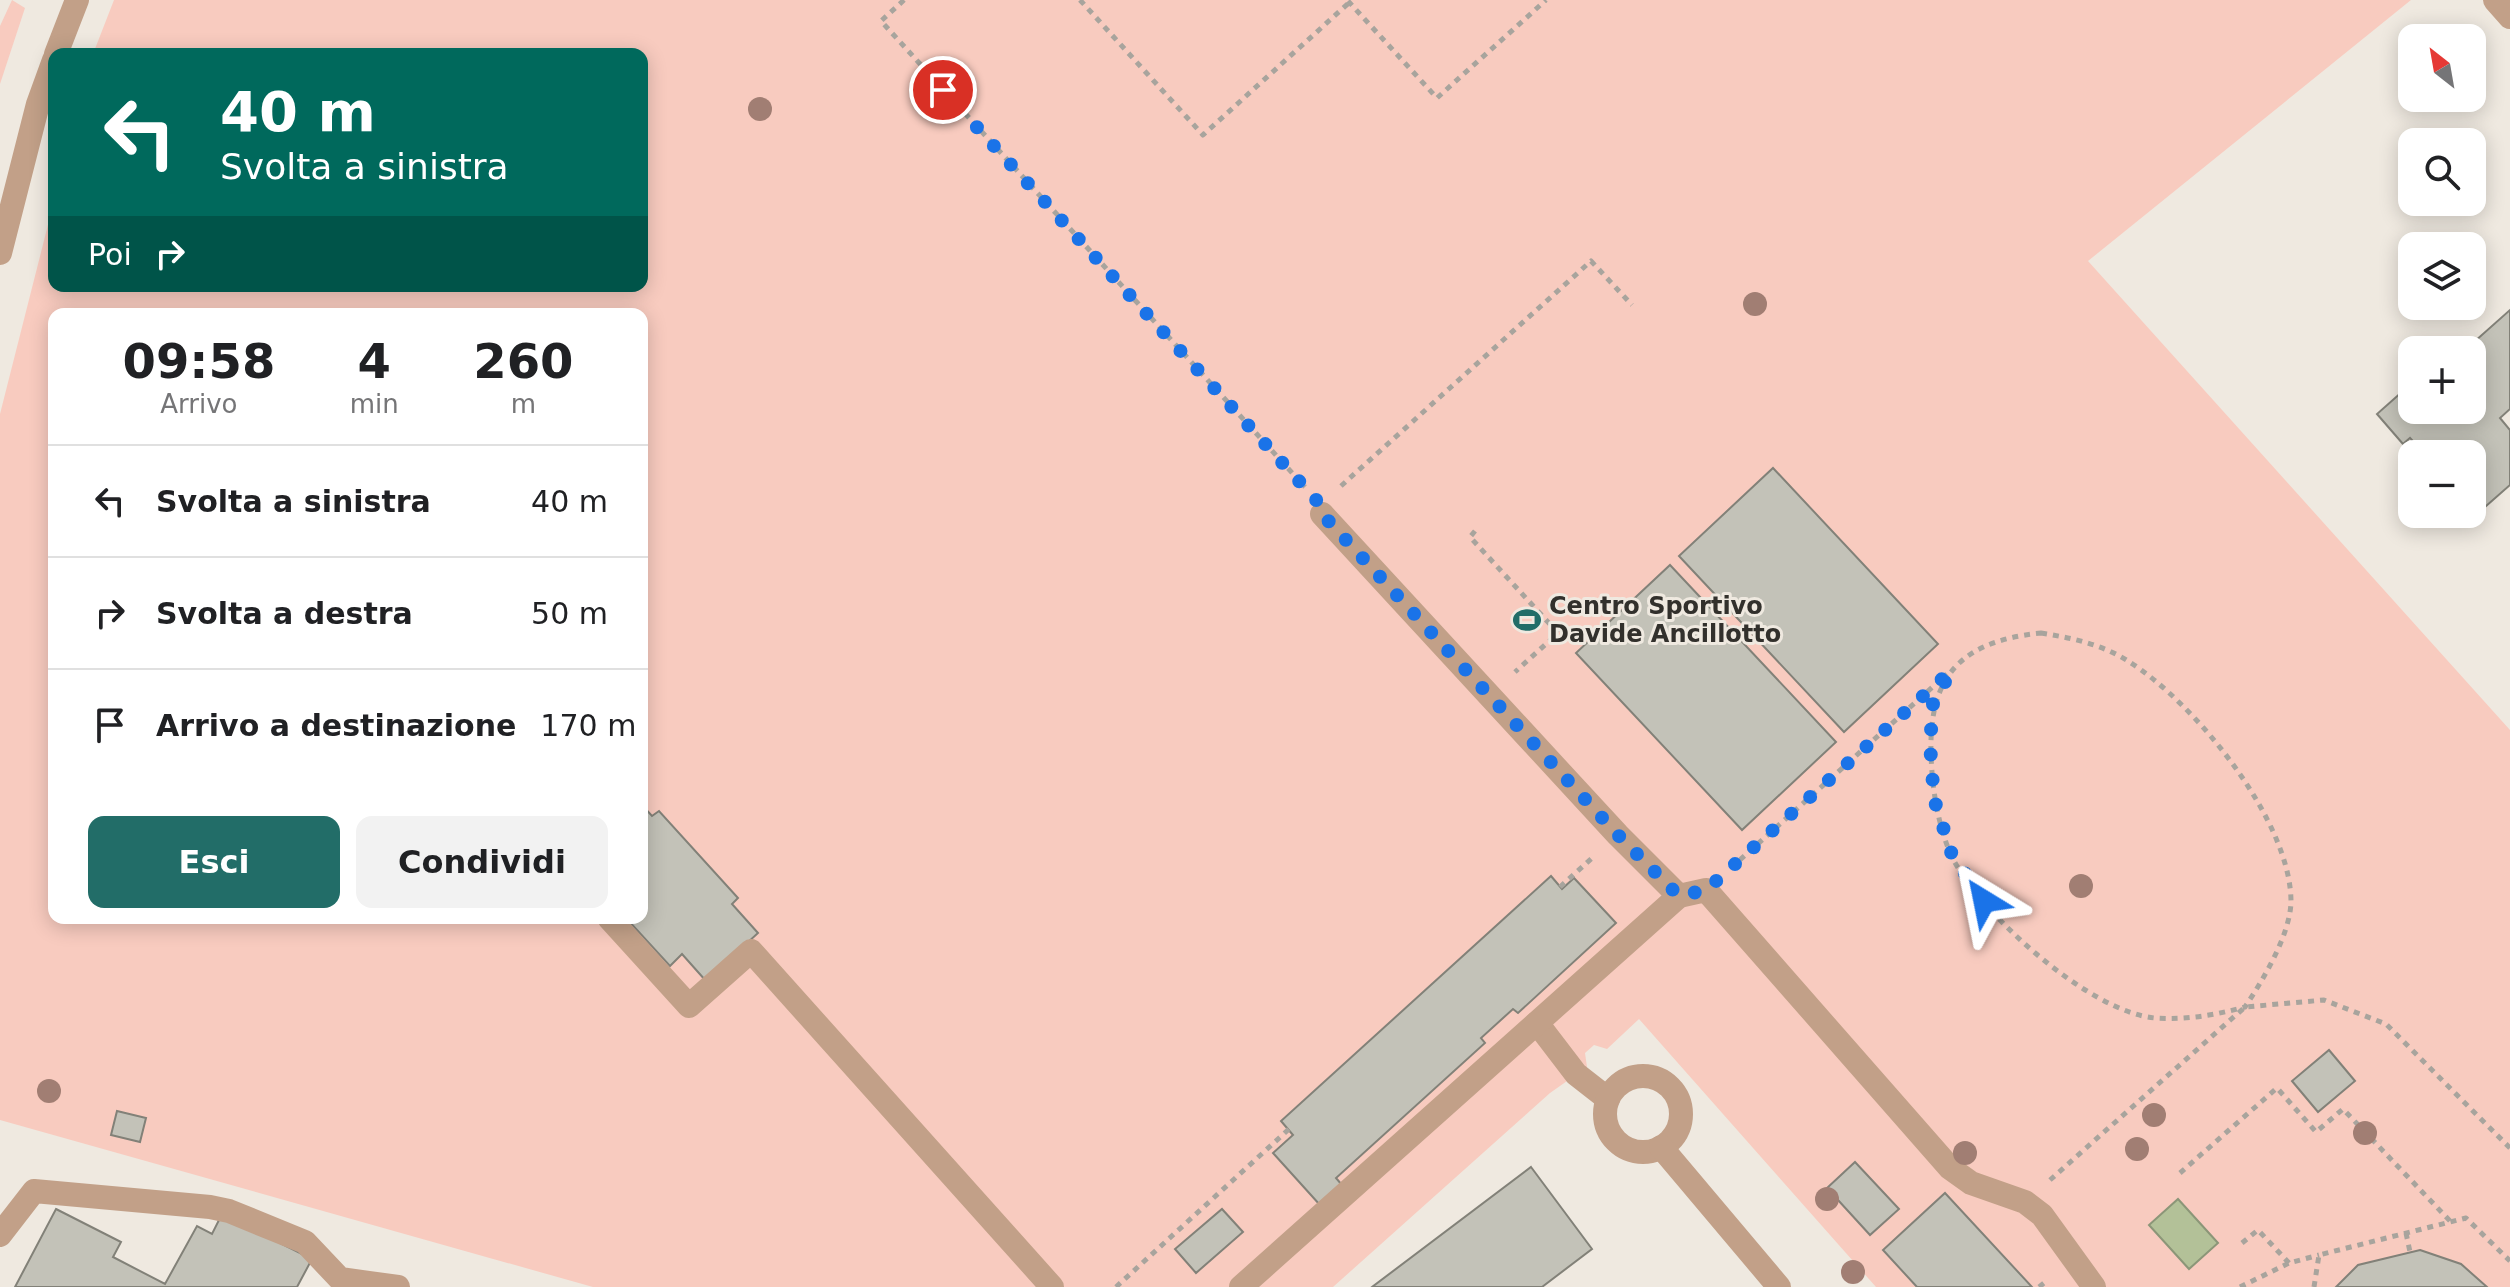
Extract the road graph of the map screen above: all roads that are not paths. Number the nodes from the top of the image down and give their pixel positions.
1 (77, 0) edge
2 (2495, 0) edge
3 (2510, 17) edge
4 (58, 48) edge
5 (48, 76) edge
6 (0, 253) edge
7 (1321, 510) road end
8 (1679, 896) junction
9 (614, 924) edge
10 (1537, 1023) junction
11 (1608, 1099) junction
12 (1661, 1147) junction
13 (0, 1235) edge
14 (398, 1287) edge
15 (1052, 1287) edge
16 (1241, 1287) edge
17 (1779, 1287) edge
18 (2094, 1287) edge

1 - 4 street
2 - 3 street
5 - 6 street
7 - 8 street
8 - 10 street
8 - 18 street
9 - 15 street
10 - 11 street
10 - 16 street
11 - 12 street
11 - 12 street
12 - 17 street
13 - 14 street

